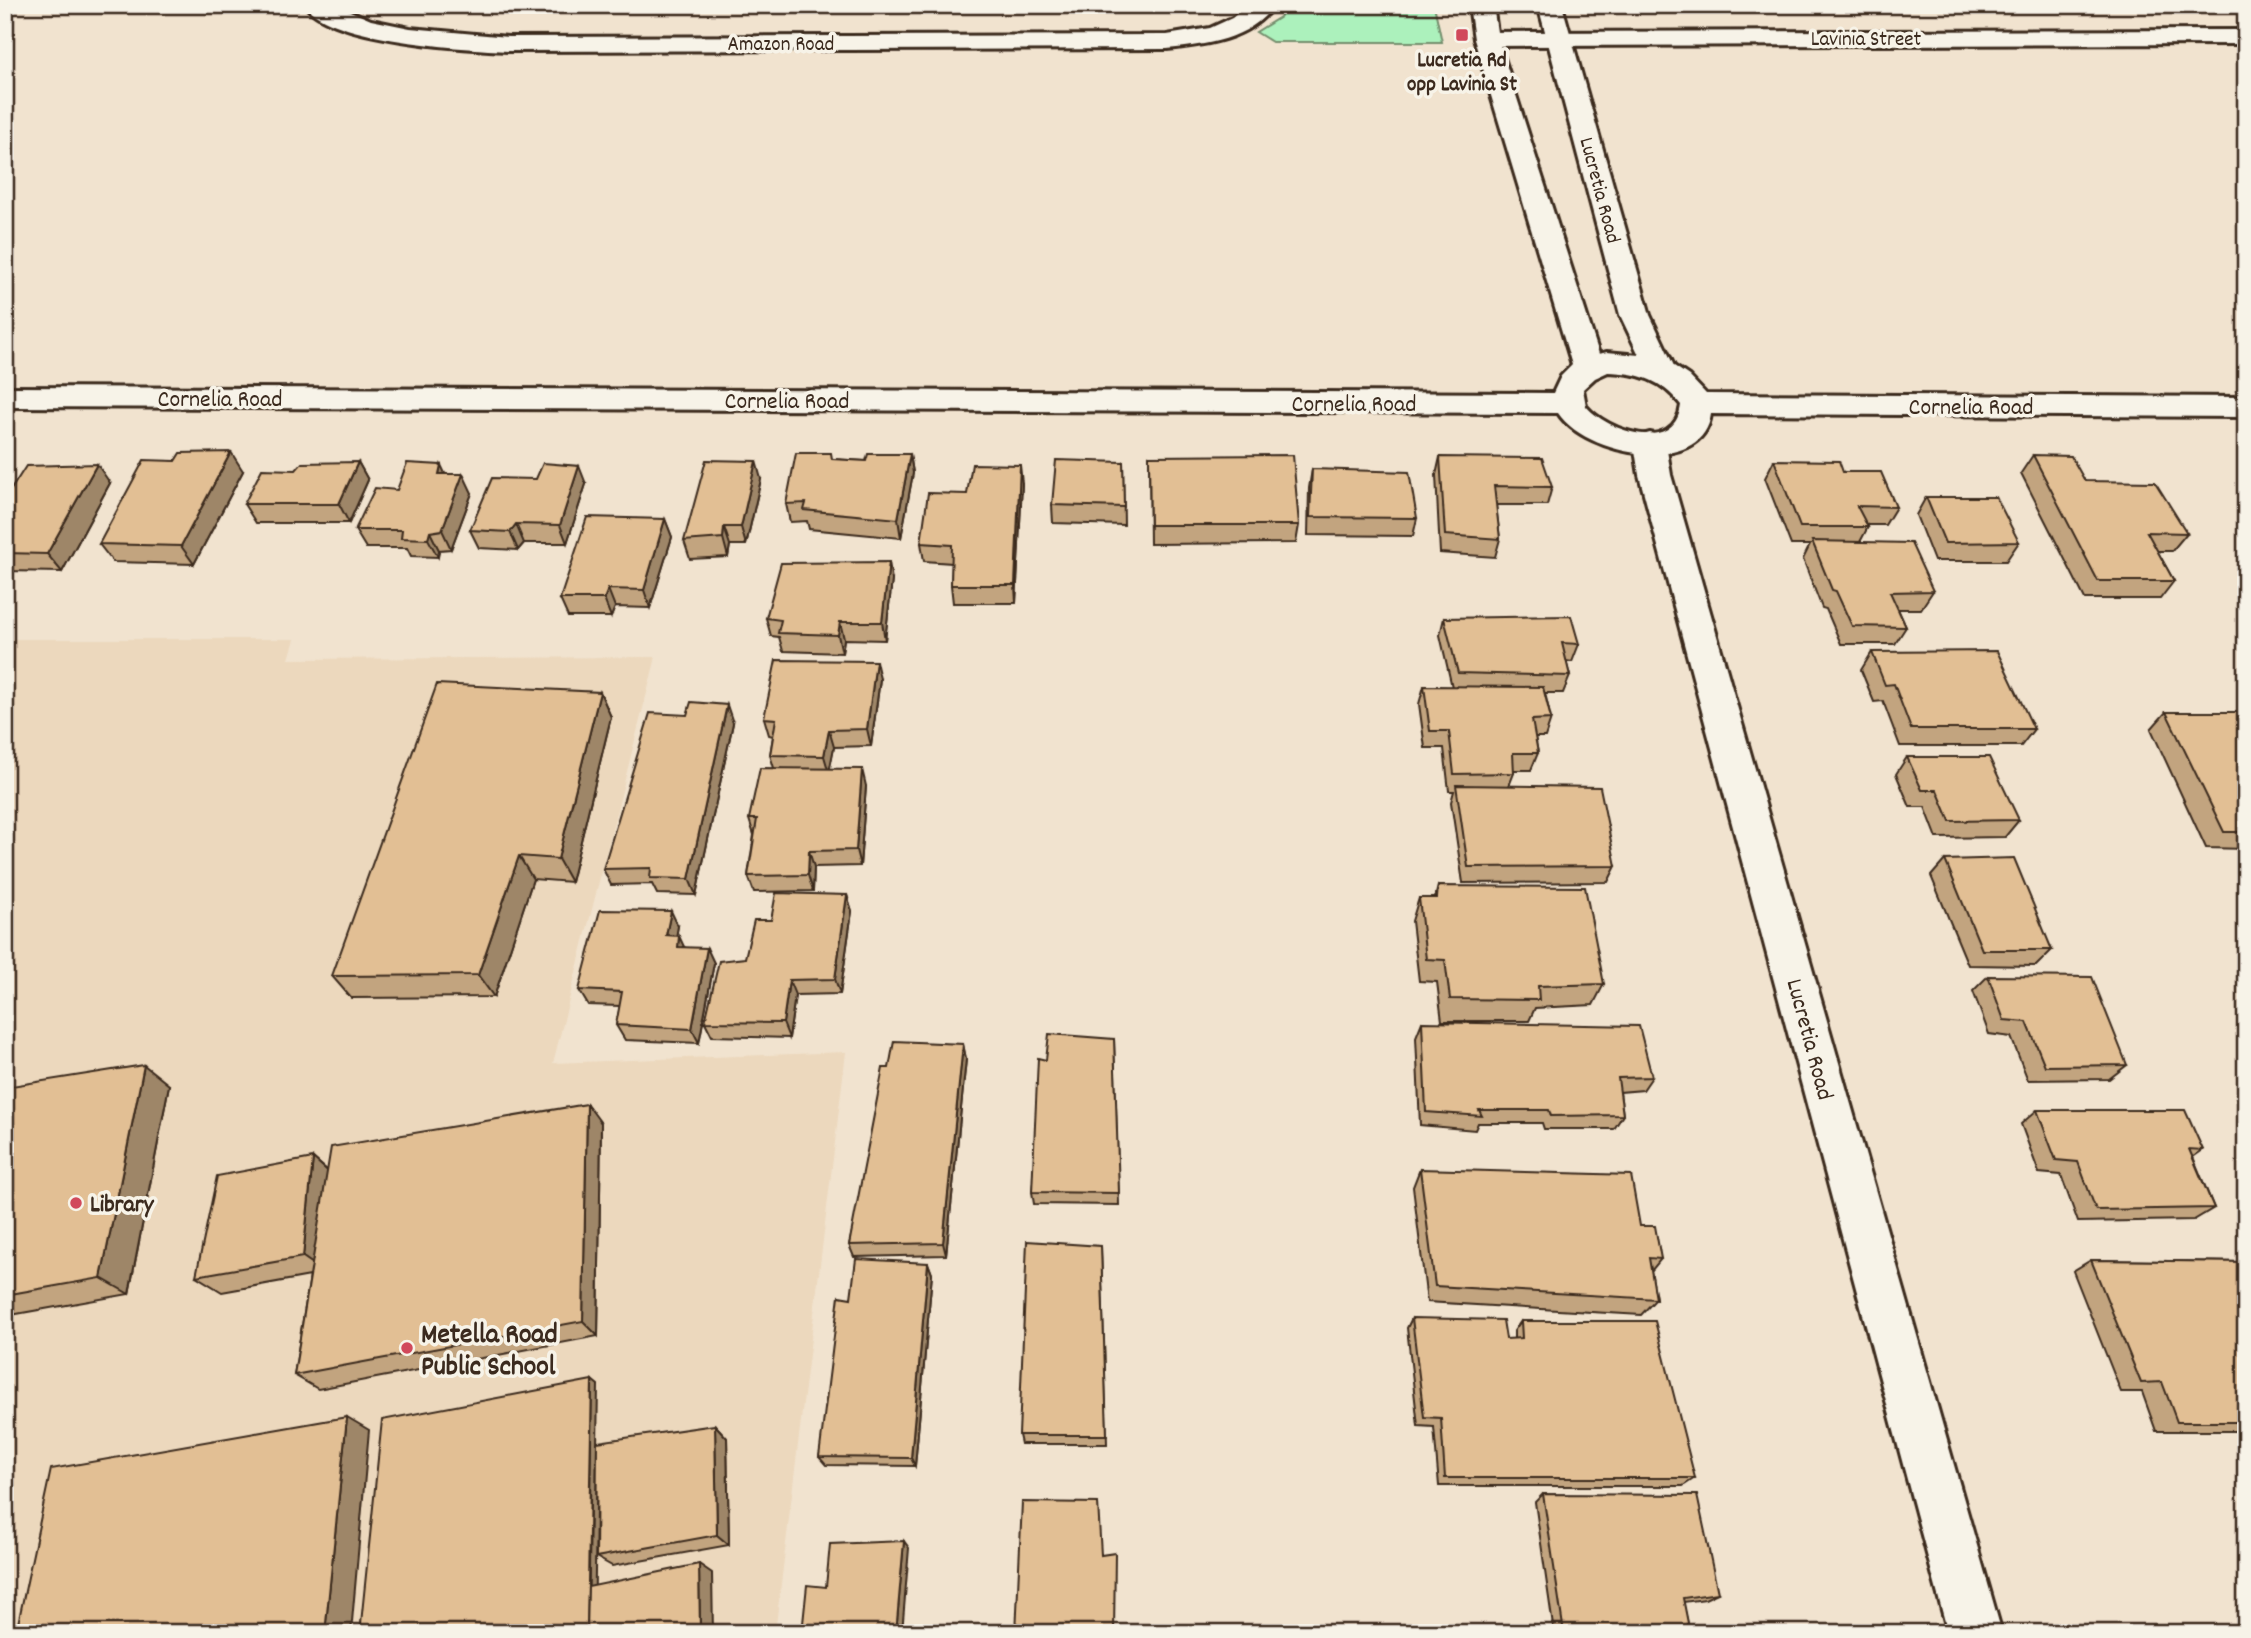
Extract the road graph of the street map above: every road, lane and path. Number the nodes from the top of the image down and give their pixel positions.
1 (317, 5) edge
2 (1480, 5) edge
3 (1550, 5) edge
4 (1255, 13) edge
5 (2246, 37) edge
6 (1561, 38) junction
7 (1486, 39) junction
8 (1588, 368) junction
9 (1662, 372) junction
10 (5, 397) edge
11 (1569, 403) junction
12 (1697, 404) junction
13 (2246, 407) edge
14 (1650, 444) junction
15 (1975, 1633) edge

1 - 4 street, Amazon Road
2 - 7 street
3 - 6 street, Lucretia Road
5 - 6 street, Lavinia Street
6 - 7 street, Lavinia Street
6 - 9 street, Lucretia Road
7 - 8 street
8 - 9 street
8 - 11 street
9 - 12 street
10 - 11 street, Cornelia Road
11 - 14 street
12 - 13 street, Cornelia Road
12 - 14 street
14 - 15 street, Lucretia Road

